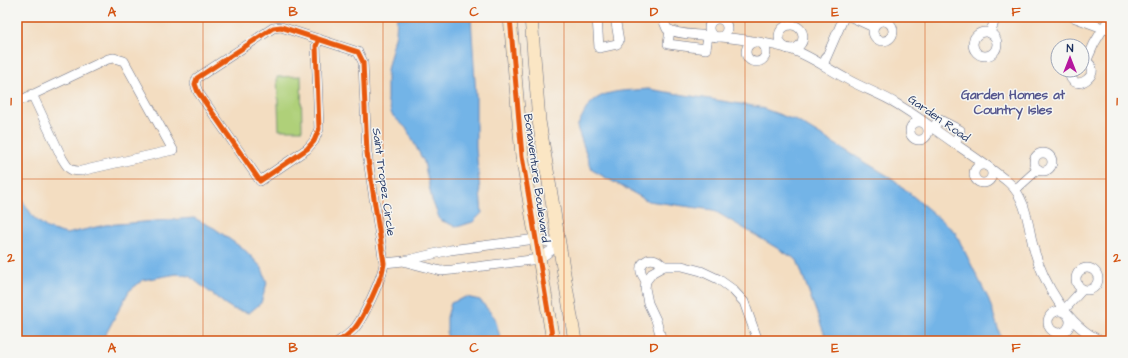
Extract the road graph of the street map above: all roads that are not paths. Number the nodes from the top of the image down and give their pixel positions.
1 (510, 17) edge
2 (531, 17) edge
3 (598, 17) edge
4 (615, 17) edge
5 (662, 17) edge
6 (844, 17) edge
7 (851, 17) edge
8 (996, 17) edge
9 (1073, 17) edge
10 (1110, 17) edge
11 (873, 27) dead end
12 (670, 30) junction
13 (1107, 30) edge
14 (990, 34) dead end
15 (708, 36) junction
16 (319, 39) junction
17 (1090, 51) edge
18 (823, 65) junction
19 (1090, 66) edge
20 (1090, 76) edge
21 (1071, 78) edge
22 (1089, 78) edge
23 (32, 94) junction
24 (17, 102) edge
25 (934, 129) junction
26 (955, 144) junction
27 (1038, 169) dead end
28 (1016, 189) junction
29 (536, 239) junction
30 (559, 245) junction
31 (539, 259) junction
32 (404, 261) junction
33 (384, 263) junction
34 (664, 266) junction
35 (646, 281) junction
36 (1082, 290) dead end
37 (1066, 312) junction
38 (1098, 340) edge
39 (339, 341) edge
40 (553, 341) edge
41 (575, 341) edge
42 (662, 341) edge
43 (758, 341) edge

1 - 29 main road, Bonaventure Boulevard
2 - 30 main road, Bonaventure Boulevard
3 - 4 street
5 - 12 street
6 - 18 street
7 - 11 street
8 - 14 street
9 - 13 street
10 - 13 street
12 - 15 street, Garden Road
12 - 15 street
13 - 17 street
15 - 18 street, Garden Road
16 - 16 street, Saint Tropez Circle
16 - 33 street, Saint Tropez Circle
18 - 25 street, Garden Road
19 - 20 street
21 - 22 street
23 - 23 street
23 - 24 street
25 - 26 street, Garden Road
25 - 26 street
26 - 28 street, Garden Road
27 - 28 street
28 - 37 street, Garden Road
29 - 30 street
29 - 31 main road, Bonaventure Boulevard
29 - 32 street
30 - 31 street
30 - 41 main road, Bonaventure Boulevard
31 - 32 street
31 - 40 main road, Bonaventure Boulevard
32 - 33 street
33 - 39 street, Saint Tropez Circle
34 - 35 street
34 - 35 street
34 - 43 street
35 - 42 street
36 - 37 street
37 - 38 street, Garden Road

